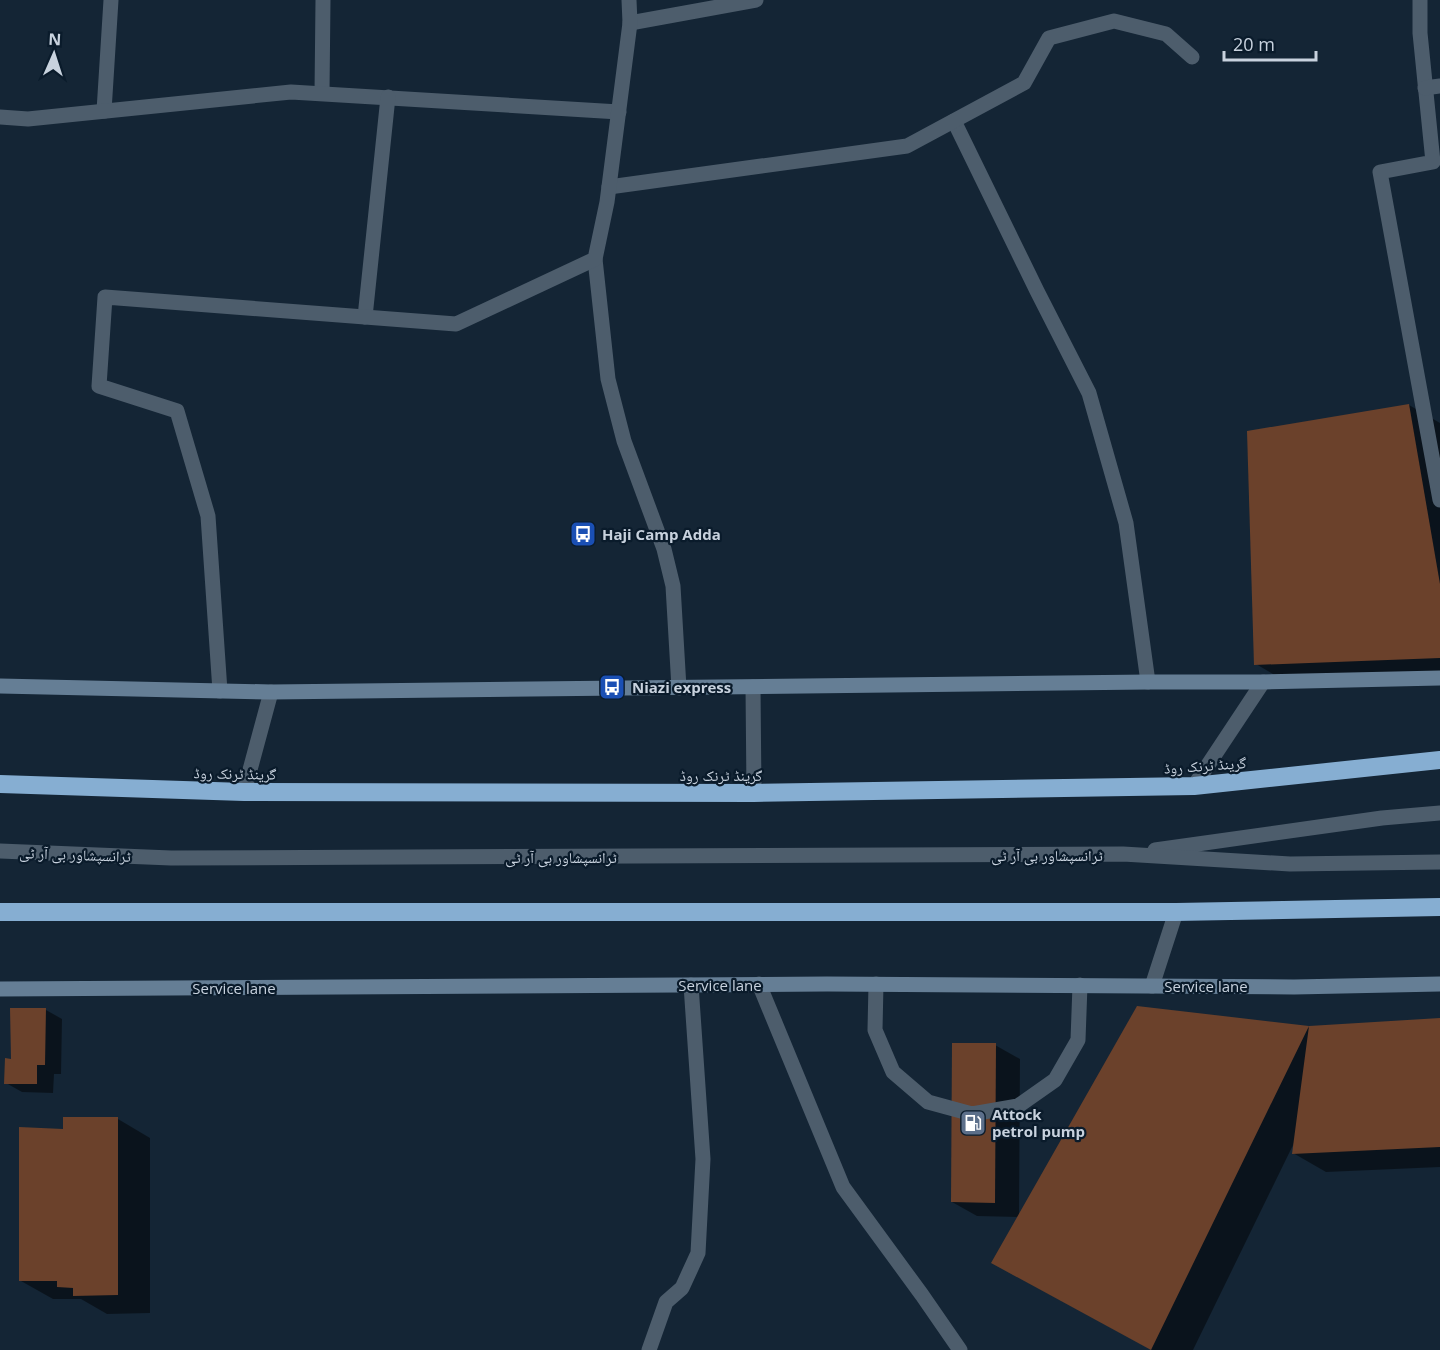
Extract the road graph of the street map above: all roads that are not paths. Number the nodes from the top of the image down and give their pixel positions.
1 (111, 0) edge
2 (323, 0) edge
3 (629, 0) edge
4 (756, 0) edge
5 (1420, 0) edge
6 (630, 23) junction
7 (1192, 57) dead end
8 (1433, 87) edge
9 (322, 93) junction
10 (388, 97) junction
11 (104, 111) junction
12 (619, 112) junction
13 (0, 117) edge
14 (954, 121) junction
15 (609, 187) junction
16 (595, 259) junction
17 (365, 317) junction
18 (1440, 500) edge
19 (1440, 678) edge
20 (1148, 681) junction
21 (1263, 682) junction
22 (0, 686) edge
23 (753, 687) junction
24 (679, 688) junction
25 (220, 691) junction
26 (272, 692) junction
27 (1440, 760) edge
28 (0, 784) edge
29 (1194, 786) junction
30 (244, 792) junction
31 (754, 793) junction
32 (1440, 813) edge
33 (0, 851) edge
34 (1123, 854) junction
35 (1440, 862) edge
36 (1440, 907) edge
37 (0, 912) edge
38 (1176, 912) junction
39 (759, 984) junction
40 (876, 984) junction
41 (1440, 984) edge
42 (691, 985) junction
43 (1080, 985) junction
44 (1152, 986) junction
45 (0, 989) edge
46 (649, 1350) edge
47 (960, 1350) edge

1 - 11 street
2 - 9 street
3 - 6 street
4 - 6 street
5 - 8 street
6 - 12 street
7 - 14 street
8 - 18 street
9 - 10 street
9 - 11 street
10 - 12 street
10 - 17 street
11 - 13 street
12 - 15 street
14 - 15 street
14 - 20 street
15 - 16 street
16 - 17 street
16 - 24 street
17 - 25 street
19 - 21 street
20 - 21 street
20 - 23 street
21 - 29 street
22 - 25 street
23 - 24 street
23 - 31 street
24 - 26 street
25 - 26 street
26 - 30 street
27 - 29 highway, گرینڈ ٹرنک روڈ
28 - 30 highway, گرینڈ ٹرنک روڈ
29 - 31 highway, گرینڈ ٹرنک روڈ
30 - 31 highway, گرینڈ ٹرنک روڈ
32 - 34 street, ٹرانسپشاور بی آر ٹی
33 - 34 street, ٹرانسپشاور بی آر ٹی
34 - 35 street, ٹرانسپشاور بی آر ٹی
36 - 38 highway
37 - 38 highway
38 - 44 street
39 - 40 street, Service lane
39 - 42 street, Service lane
39 - 47 street
40 - 43 street, Service lane
40 - 43 street
41 - 44 street, Service lane
42 - 45 street, Service lane
42 - 46 street
43 - 44 street, Service lane

